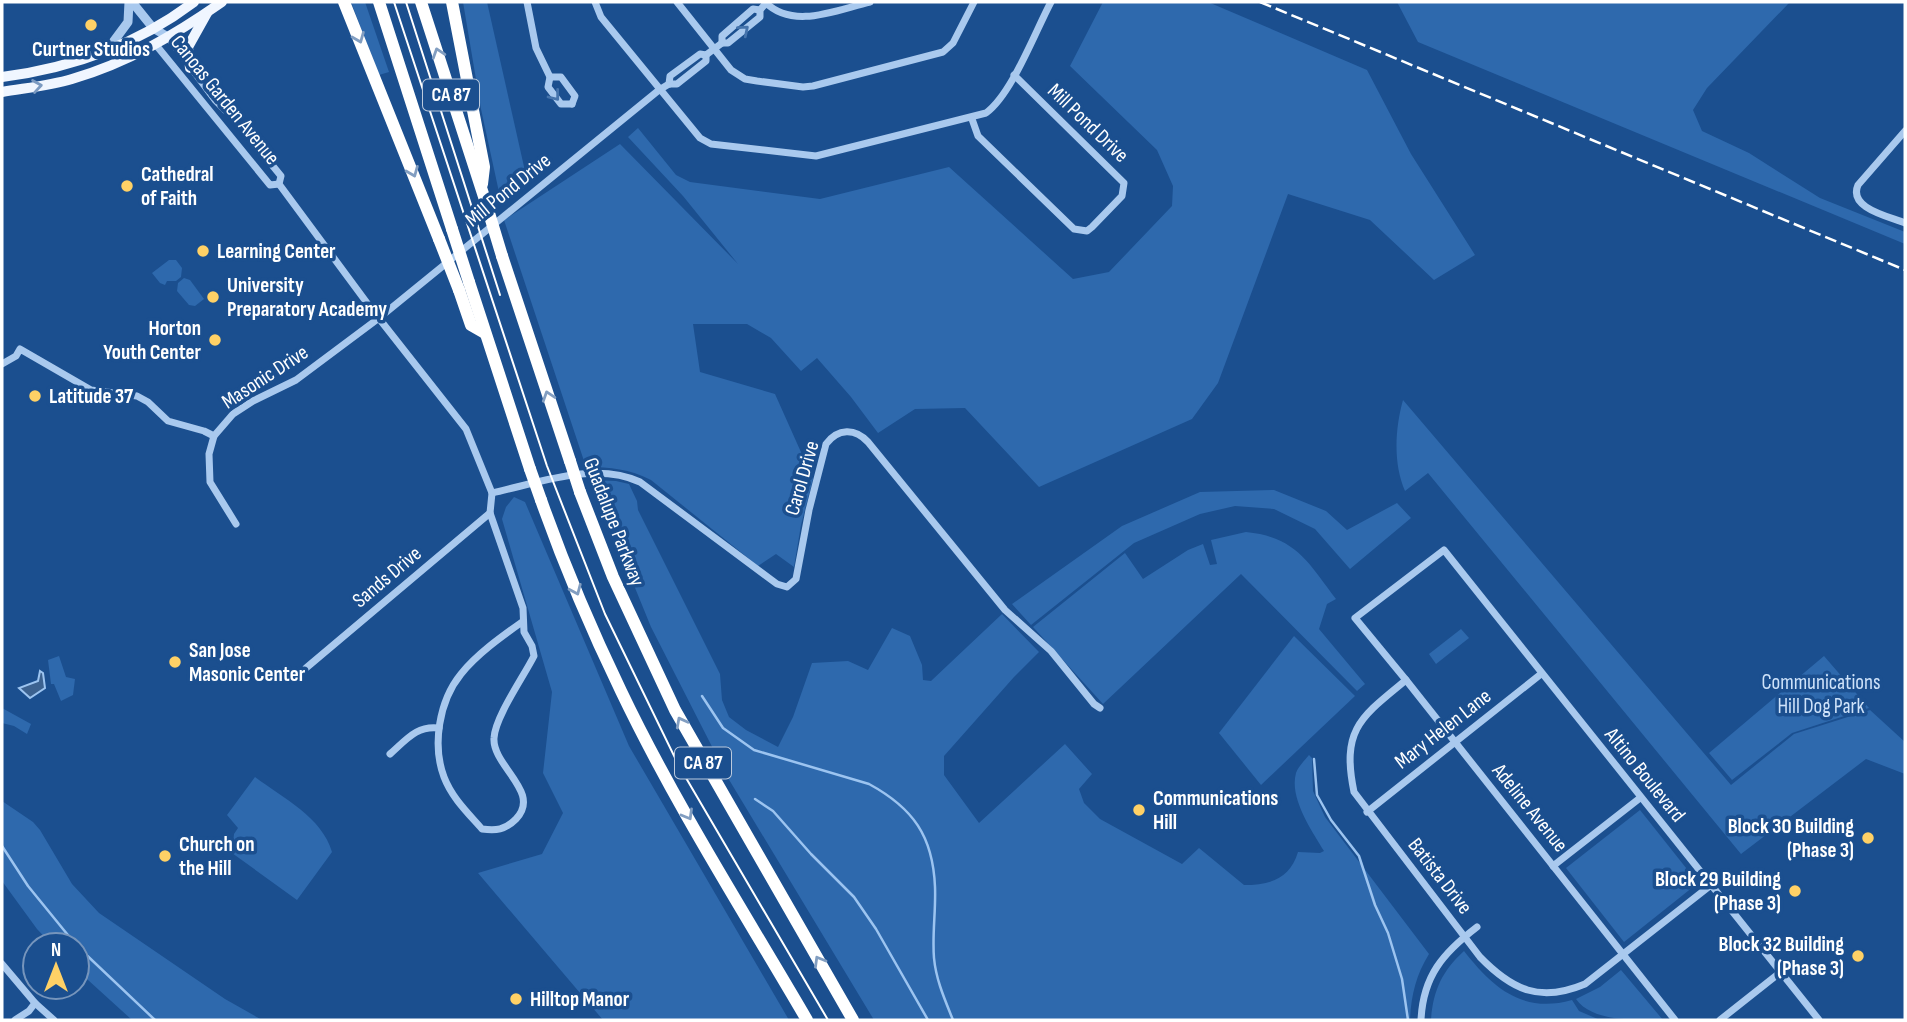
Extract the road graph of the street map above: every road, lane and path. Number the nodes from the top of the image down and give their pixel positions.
1 (131, 2) edge
2 (194, 2) edge
3 (222, 2) edge
4 (344, 2) edge
5 (379, 2) edge
6 (421, 2) edge
7 (452, 2) edge
8 (527, 2) edge
9 (596, 2) edge
10 (677, 2) edge
11 (766, 2) edge
12 (870, 2) edge
13 (974, 2) edge
14 (1051, 2) edge
15 (209, 10) junction
16 (153, 28) junction
17 (168, 37) junction
18 (156, 45) junction
19 (714, 49) junction
20 (105, 52) junction
21 (190, 68) junction
22 (1014, 75) junction
23 (2, 77) edge
24 (550, 77) junction
25 (659, 90) junction
26 (2, 92) edge
27 (972, 118) junction
28 (1905, 131) edge
29 (279, 184) junction
30 (481, 188) junction
31 (1905, 223) edge
32 (464, 286) junction
33 (379, 318) junction
34 (2, 364) edge
35 (214, 436) junction
36 (492, 493) junction
37 (490, 513) junction
38 (236, 524) dead end
39 (1355, 618) joint
40 (522, 622) junction
41 (306, 668) dead end
42 (1541, 674) junction
43 (1406, 680) junction
44 (1100, 709) dead end
45 (439, 728) junction
46 (1455, 741) junction
47 (390, 754) dead end
48 (1640, 798) junction
49 (1367, 811) junction
50 (1553, 866) junction
51 (1710, 885) junction
52 (1477, 927) dead end
53 (1465, 936) junction
54 (1623, 956) junction
55 (2, 964) edge
56 (1782, 971) junction
57 (35, 1003) junction
58 (15, 1020) edge
59 (54, 1020) edge
60 (807, 1020) edge
61 (853, 1020) edge
62 (1421, 1020) edge
63 (1675, 1020) edge
64 (1720, 1020) edge
65 (1819, 1020) edge

1 - 16 street, Canoas Garden Avenue
1 - 20 street
2 - 16 main road
3 - 15 main road
4 -> 32 highway, bridge
5 - 32 highway, CA 87, bridge
30 -> 6 highway, Guadalupe Parkway / CA 87
7 - 30 highway
8 - 24 street
9 - 25 street
10 - 19 street
11 - 12 street, Mill Pond Drive
11 - 19 street, Mill Pond Drive
13 - 19 street
14 - 22 street
15 - 17 main road
15 - 21 main road
16 - 17 street, Canoas Garden Avenue
16 - 18 street, Canoas Garden Avenue
16 - 20 main road
17 - 18 main road
17 - 21 street, Canoas Garden Avenue
26 -> 18 main road
18 - 29 street, Canoas Garden Avenue
19 - 25 street, Mill Pond Drive
20 - 23 main road
21 - 29 street, Canoas Garden Avenue
22 - 27 street
22 - 27 street, Mill Pond Drive
24 -> 24 street
25 - 27 street
25 - 33 street, Mill Pond Drive
28 - 31 street
29 - 33 street, Canoas Garden Avenue
61 -> 30 highway, Guadalupe Parkway / CA 87, bridge
32 -> 60 highway, CA 87, bridge
33 - 35 street, Masonic Drive
33 - 36 street, Canoas Garden Avenue
34 - 35 street
35 - 38 street, Masonic Drive
36 - 37 street, Canoas Garden Avenue
36 - 44 street, Carol Drive
37 - 40 street
37 - 41 street, Sands Drive
39 - 42 street, Altino Boulevard
39 - 43 street, Adeline Avenue
40 - 45 street
40 - 45 street
42 - 46 street, Mary Helen Lane
42 - 48 street, Altino Boulevard
43 - 46 street, Adeline Avenue
43 - 49 street, Batista Drive
45 - 47 street
46 - 49 street, Mary Helen Lane
46 - 50 street, Adeline Avenue
48 - 50 street
48 - 51 street, Altino Boulevard
49 - 53 street, Batista Drive
50 - 54 street, Adeline Avenue
51 - 54 street, Batista Drive
51 - 56 street, Altino Boulevard
52 - 53 street
53 - 54 street, Batista Drive
53 - 62 street
54 - 63 street, Adeline Avenue
55 - 57 street
56 - 64 street
56 - 65 street, Altino Boulevard
57 - 58 street
57 - 59 street

